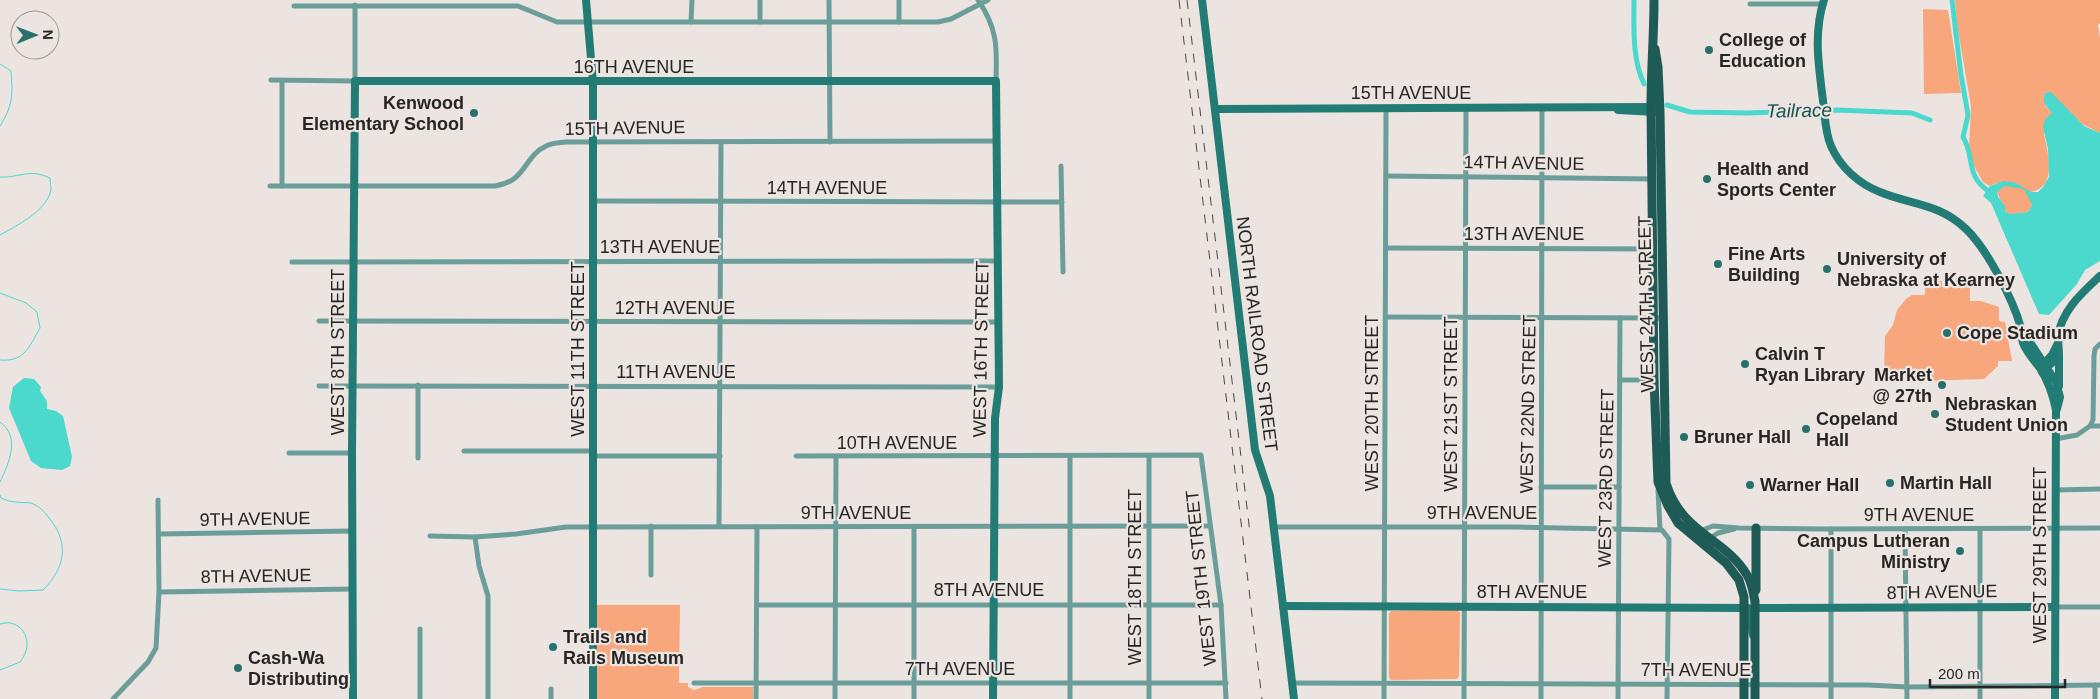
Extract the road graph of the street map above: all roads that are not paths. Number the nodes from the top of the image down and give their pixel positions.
1 (586, 0) edge
2 (692, 0) edge
3 (760, 0) edge
4 (829, 0) edge
5 (899, 0) edge
6 (988, 0) edge
7 (1202, 0) edge
8 (1654, 0) edge
9 (979, 2) edge
10 (1824, 2) edge
11 (1750, 4) dead end
12 (355, 5) junction
13 (294, 6) dead end
14 (590, 22) junction
15 (691, 22) junction
16 (760, 22) junction
17 (829, 22) junction
18 (899, 22) junction
19 (271, 80) dead end
20 (282, 81) junction
21 (355, 81) junction
22 (996, 81) junction
23 (593, 82) junction
24 (830, 82) junction
25 (1386, 108) junction
26 (1466, 108) junction
27 (1542, 108) junction
28 (1217, 109) junction
29 (1655, 109) junction
30 (594, 142) junction
31 (721, 142) junction
32 (830, 142) junction
33 (997, 142) junction
34 (1061, 166) dead end
35 (1386, 176) junction
36 (1466, 176) junction
37 (1542, 178) junction
38 (1656, 181) junction
39 (270, 186) dead end
40 (282, 186) junction
41 (354, 186) junction
42 (720, 201) junction
43 (593, 202) junction
44 (998, 202) junction
45 (1062, 202) junction
46 (1386, 248) junction
47 (1466, 248) junction
48 (1543, 249) junction
49 (1657, 249) junction
50 (353, 261) junction
51 (593, 261) junction
52 (720, 261) junction
53 (998, 261) junction
54 (292, 262) dead end
55 (1063, 272) dead end
56 (2100, 276) edge
57 (1386, 318) junction
58 (1465, 318) junction
59 (1620, 318) junction
60 (1658, 318) junction
61 (1542, 319) junction
62 (319, 321) dead end
63 (353, 321) junction
64 (593, 321) junction
65 (720, 322) junction
66 (998, 322) junction
67 (2058, 343) junction
68 (2100, 344) edge
69 (2058, 356) junction
70 (2044, 368) junction
71 (1620, 380) junction
72 (1654, 380) junction
73 (319, 386) dead end
74 (352, 386) junction
75 (418, 386) junction
76 (593, 386) junction
77 (720, 386) junction
78 (999, 387) junction
79 (2058, 390) junction
80 (2056, 410) junction
81 (2090, 426) junction
82 (2100, 426) edge
83 (2055, 439) junction
84 (464, 451) dead end
85 (352, 453) junction
86 (288, 454) dead end
87 (593, 454) junction
88 (1201, 455) joint
89 (720, 456) junction
90 (796, 456) dead end
91 (1070, 456) junction
92 (1149, 456) junction
93 (836, 457) junction
94 (994, 457) junction
95 (418, 458) dead end
96 (1658, 482) junction
97 (1540, 487) junction
98 (1619, 487) junction
99 (2100, 489) edge
100 (2055, 490) junction
101 (158, 500) dead end
102 (651, 526) junction
103 (719, 526) junction
104 (757, 526) junction
105 (836, 526) junction
106 (1210, 526) junction
107 (593, 527) junction
108 (914, 527) junction
109 (1149, 527) junction
110 (1385, 527) junction
111 (1464, 527) junction
112 (1540, 527) junction
113 (994, 528) junction
114 (1070, 528) junction
115 (1274, 528) junction
116 (1619, 528) junction
117 (1739, 528) junction
118 (1756, 528) junction
119 (2100, 528) edge
120 (1660, 529) junction
121 (1831, 529) junction
122 (1905, 529) junction
123 (1980, 529) junction
124 (2055, 529) junction
125 (352, 530) junction
126 (159, 534) junction
127 (1696, 534) junction
128 (430, 536) dead end
129 (475, 537) junction
130 (1710, 543) junction
131 (651, 575) dead end
132 (352, 590) junction
133 (159, 592) junction
134 (1755, 604) junction
135 (756, 605) junction
136 (836, 605) junction
137 (914, 605) junction
138 (1070, 605) junction
139 (1149, 605) junction
140 (994, 606) junction
141 (1221, 606) junction
142 (1283, 606) junction
143 (1384, 606) junction
144 (1464, 607) junction
145 (1540, 607) junction
146 (1618, 607) junction
147 (1980, 607) junction
148 (2055, 607) junction
149 (2100, 607) edge
150 (1669, 608) junction
151 (1744, 608) junction
152 (1831, 608) junction
153 (1906, 608) junction
154 (420, 629) dead end
155 (1755, 639) junction
156 (836, 682) junction
157 (994, 682) junction
158 (1070, 682) junction
159 (694, 683) dead end
160 (756, 683) junction
161 (1149, 683) junction
162 (1226, 683) junction
163 (1292, 683) junction
164 (1384, 683) junction
165 (1464, 683) junction
166 (914, 684) junction
167 (1541, 684) junction
168 (1618, 684) junction
169 (1667, 684) junction
170 (1744, 684) junction
171 (1755, 684) junction
172 (1980, 685) junction
173 (2054, 685) junction
174 (2097, 685) edge
175 (1832, 686) junction
176 (1908, 687) junction
177 (551, 689) dead end
178 (113, 699) edge
179 (353, 699) edge
180 (420, 699) edge
181 (488, 699) edge
182 (551, 699) edge
183 (593, 699) edge
184 (756, 699) edge
185 (836, 699) edge
186 (914, 699) edge
187 (993, 699) edge
188 (1070, 699) edge
189 (1149, 699) edge
190 (1226, 699) edge
191 (1294, 699) edge
192 (1384, 699) edge
193 (1464, 699) edge
194 (1540, 699) edge
195 (1618, 699) edge
196 (1667, 699) edge
197 (1744, 699) edge
198 (1755, 699) edge
199 (1831, 699) edge
200 (1907, 699) edge
201 (1980, 699) edge
202 (2055, 699) edge
203 (2094, 699) edge

1 - 14 street, WEST 11TH STREET
2 - 15 street
3 - 16 street
4 - 17 street
5 - 18 street
6 - 9 street
7 - 28 street, NORTH RAILROAD STREET
8 - 29 main road, WEST 24TH STREET
9 - 18 street
9 - 22 street, WEST 16TH STREET
10 - 11 street
10 - 70 street
12 - 13 street
12 - 14 street
12 - 21 street, WEST 8TH STREET
14 - 15 street
14 - 23 street, WEST 11TH STREET
15 - 16 street
16 - 17 street
17 - 18 street
17 - 24 street
19 - 20 street, 16TH AVENUE
20 - 21 street, 16TH AVENUE
20 - 40 street
21 - 23 street, 16TH AVENUE
21 - 41 street, WEST 8TH STREET
22 - 24 street, 16TH AVENUE
22 - 33 street, WEST 16TH STREET
23 - 24 street, 16TH AVENUE
23 - 30 street, WEST 11TH STREET
24 - 32 street
25 - 26 street, 15TH AVENUE
25 - 28 street, 15TH AVENUE
25 - 35 street, WEST 20TH STREET
26 - 27 street, 15TH AVENUE
26 - 36 street, WEST 21ST STREET
27 - 29 street, 15TH AVENUE
27 - 37 street, WEST 22ND STREET
28 - 115 street, NORTH RAILROAD STREET
29 - 38 main road, WEST 24TH STREET
30 - 31 street, 15TH AVENUE
30 - 41 street, 15TH AVENUE
30 - 43 street, WEST 11TH STREET
31 - 32 street, 15TH AVENUE
31 - 42 street
32 - 33 street, 15TH AVENUE
33 - 44 street, WEST 16TH STREET
34 - 45 street
35 - 36 street, 14TH AVENUE
35 - 46 street, WEST 20TH STREET
36 - 37 street, 14TH AVENUE
36 - 47 street, WEST 21ST STREET
37 - 38 street, 14TH AVENUE
37 - 48 street, WEST 22ND STREET
38 - 49 main road, WEST 24TH STREET
39 - 40 street, 15TH AVENUE
40 - 41 street, 15TH AVENUE
41 - 50 street, WEST 8TH STREET
42 - 43 street, 14TH AVENUE
42 - 44 street, 14TH AVENUE
42 - 52 street
43 - 51 street, WEST 11TH STREET
44 - 45 street, 14TH AVENUE
44 - 53 street, WEST 16TH STREET
45 - 55 street
46 - 47 street, 13TH AVENUE
46 - 57 street, WEST 20TH STREET
47 - 48 street, 13TH AVENUE
47 - 58 street, WEST 21ST STREET
48 - 49 street, 13TH AVENUE
48 - 61 street, WEST 22ND STREET
49 - 60 main road, WEST 24TH STREET
50 - 51 street, 13TH AVENUE
50 - 54 street, 13TH AVENUE
50 - 63 street, WEST 8TH STREET
51 - 52 street, 13TH AVENUE
51 - 64 street, WEST 11TH STREET
52 - 53 street, 13TH AVENUE
52 - 65 street
53 - 66 street, WEST 16TH STREET
56 - 67 street
57 - 58 street
57 - 110 street, WEST 20TH STREET
58 - 61 street
58 - 111 street, WEST 21ST STREET
59 - 60 street
59 - 61 street
59 - 71 street, WEST 23RD STREET
60 - 72 main road, WEST 24TH STREET
60 - 127 main road, WEST 24TH STREET
61 - 97 street, WEST 22ND STREET
62 - 63 street, 12TH AVENUE
63 - 64 street, 12TH AVENUE
63 - 74 street, WEST 8TH STREET
64 - 65 street, 12TH AVENUE
64 - 76 street, WEST 11TH STREET
65 - 66 street, 12TH AVENUE
65 - 77 street
66 - 78 street, WEST 16TH STREET
67 - 69 street
67 - 70 street
68 - 81 street
69 - 70 street
69 - 79 street
70 - 79 street, WEST 29TH STREET
70 - 80 street, WEST 29TH STREET
71 - 72 street
71 - 98 street, WEST 23RD STREET
72 - 96 main road, WEST 24TH STREET
73 - 74 street, 11TH AVENUE
74 - 75 street, 11TH AVENUE
74 - 85 street, WEST 8TH STREET
75 - 76 street, 11TH AVENUE
75 - 95 street
76 - 77 street, 11TH AVENUE
76 - 87 street, WEST 11TH STREET
77 - 78 street, 11TH AVENUE
77 - 89 street
78 - 94 street, WEST 16TH STREET
79 - 80 street, WEST 29TH STREET
80 - 83 street, WEST 29TH STREET
81 - 82 street
81 - 83 street
83 - 100 street, WEST 29TH STREET
84 - 87 street
85 - 86 street
85 - 125 street, WEST 8TH STREET
87 - 89 street
87 - 107 street, WEST 11TH STREET
88 - 92 street, 10TH AVENUE
88 - 106 street, WEST 19TH STREET
89 - 103 street
90 - 93 street, 10TH AVENUE
91 - 92 street, 10TH AVENUE
91 - 94 street, 10TH AVENUE
91 - 114 street
92 - 109 street, WEST 18TH STREET
93 - 94 street, 10TH AVENUE
93 - 105 street
94 - 113 street, WEST 16TH STREET
96 - 120 street, WEST 24TH STREET
96 - 127 main road, WEST 24TH STREET
97 - 98 street
97 - 112 street, WEST 22ND STREET
98 - 116 street, WEST 23RD STREET
99 - 100 street
100 - 124 street, WEST 29TH STREET
101 - 126 street
102 - 103 street, 9TH AVENUE
102 - 107 street, 9TH AVENUE
102 - 131 street
103 - 104 street, 9TH AVENUE
104 - 105 street, 9TH AVENUE
104 - 135 street
105 - 108 street, 9TH AVENUE
105 - 136 street
106 - 109 street, 9TH AVENUE
106 - 141 street, WEST 19TH STREET
107 - 129 street, 9TH AVENUE
107 - 183 street, WEST 11TH STREET
108 - 113 street, 9TH AVENUE
108 - 137 street
109 - 114 street, 9TH AVENUE
109 - 139 street, WEST 18TH STREET
110 - 111 street, 9TH AVENUE
110 - 115 street, 9TH AVENUE
110 - 143 street, WEST 20TH STREET
111 - 112 street, 9TH AVENUE
111 - 144 street, WEST 21ST STREET
112 - 116 street, 9TH AVENUE
112 - 145 street, WEST 22ND STREET
113 - 114 street, 9TH AVENUE
113 - 140 street, WEST 16TH STREET
114 - 138 street
115 - 142 street, NORTH RAILROAD STREET
116 - 120 street, 9TH AVENUE
116 - 146 street, WEST 23RD STREET
117 - 118 street, 9TH AVENUE
117 - 127 street, 9TH AVENUE
117 - 130 street, 9TH AVENUE
118 - 121 street, 9TH AVENUE
118 - 134 main road
119 - 124 street, 9TH AVENUE
120 - 150 street, WEST 24TH STREET
121 - 122 street, 9TH AVENUE
121 - 152 street
122 - 123 street, 9TH AVENUE
122 - 153 street
123 - 124 street, 9TH AVENUE
123 - 147 street
124 - 148 street, WEST 29TH STREET
125 - 126 street, 9TH AVENUE
125 - 132 street, WEST 8TH STREET
126 - 133 street
127 - 130 main road, WEST 24TH STREET
128 - 129 street, 9TH AVENUE
129 - 181 street
130 - 134 main road
130 - 151 main road
132 - 133 street, 8TH AVENUE
132 - 179 street, WEST 8TH STREET
133 - 178 street
134 - 152 street, 8TH AVENUE
134 - 155 main road
135 - 136 street, 8TH AVENUE
135 - 160 street
136 - 137 street, 8TH AVENUE
136 - 156 street
137 - 140 street, 8TH AVENUE
137 - 166 street
138 - 139 street, 8TH AVENUE
138 - 140 street, 8TH AVENUE
138 - 158 street
139 - 141 street, 8TH AVENUE
139 - 161 street, WEST 18TH STREET
140 - 157 street, WEST 16TH STREET
141 - 162 street, WEST 19TH STREET
142 - 143 street, 8TH AVENUE
142 - 163 street, NORTH RAILROAD STREET
143 - 144 street, 8TH AVENUE
143 - 164 street, WEST 20TH STREET
144 - 145 street, 8TH AVENUE
144 - 165 street, WEST 21ST STREET
145 - 146 street, 8TH AVENUE
145 - 167 street, WEST 22ND STREET
146 - 150 street, 8TH AVENUE
146 - 168 street, WEST 23RD STREET
147 - 148 street, 8TH AVENUE
147 - 153 street, 8TH AVENUE
147 - 172 street
148 - 149 street, 8TH AVENUE
148 - 173 street, WEST 29TH STREET
150 - 151 street, 8TH AVENUE
150 - 169 street, WEST 24TH STREET
151 - 155 street
151 - 170 main road
152 - 153 street, 8TH AVENUE
152 - 175 street
153 - 176 street
154 - 180 street
155 - 171 main road
156 - 160 street, 7TH AVENUE
156 - 166 street, 7TH AVENUE
156 - 185 street
157 - 158 street, 7TH AVENUE
157 - 166 street, 7TH AVENUE
157 - 187 street, WEST 16TH STREET
158 - 161 street, 7TH AVENUE
158 - 188 street
159 - 160 street, 7TH AVENUE
160 - 184 street
161 - 162 street, 7TH AVENUE
161 - 189 street, WEST 18TH STREET
162 - 190 street, WEST 19TH STREET
163 - 164 street, 7TH AVENUE
163 - 191 street, NORTH RAILROAD STREET
164 - 165 street, 7TH AVENUE
164 - 192 street, WEST 20TH STREET
165 - 167 street, 7TH AVENUE
165 - 193 street, WEST 21ST STREET
166 - 186 street
167 - 168 street, 7TH AVENUE
167 - 194 street, WEST 22ND STREET
168 - 169 street, 7TH AVENUE
168 - 195 street, WEST 23RD STREET
169 - 170 street, 7TH AVENUE
169 - 196 street, WEST 24TH STREET
170 - 171 street, 7TH AVENUE
170 - 197 main road
171 - 175 street, 7TH AVENUE
171 - 198 main road
172 - 173 street, 7TH AVENUE
172 - 176 street, 7TH AVENUE
172 - 201 street
173 - 174 street, 7TH AVENUE
173 - 202 street, WEST 29TH STREET
174 - 203 street
175 - 176 street, 7TH AVENUE
175 - 199 street
176 - 200 street
177 - 182 street

